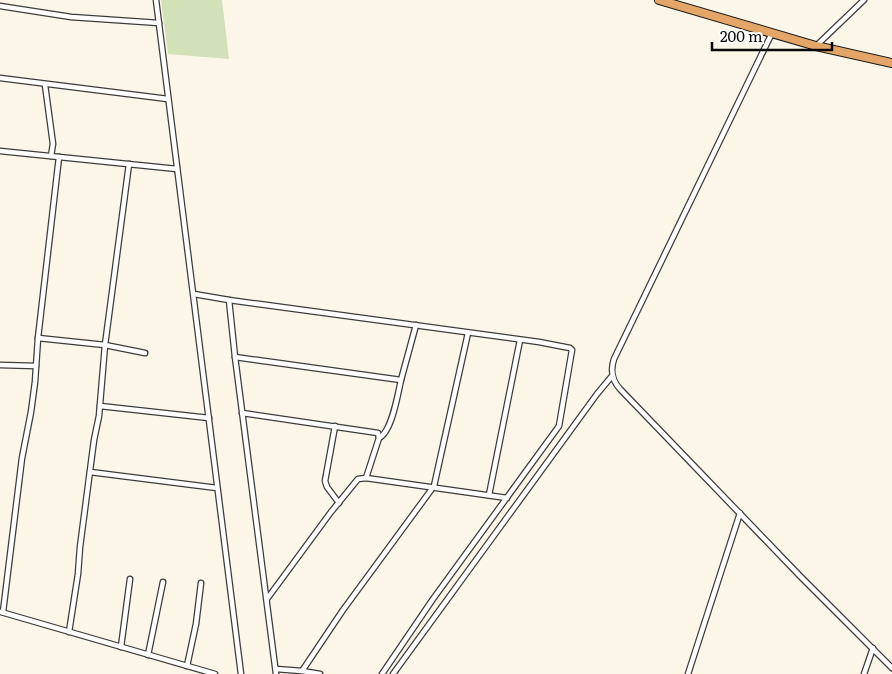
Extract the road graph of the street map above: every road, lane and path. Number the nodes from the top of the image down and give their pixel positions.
1 (156, 0) edge
2 (659, 0) edge
3 (864, 0) edge
4 (670, 1) edge
5 (0, 6) edge
6 (159, 23) junction
7 (772, 33) junction
8 (816, 46) junction
9 (892, 63) edge
10 (0, 78) edge
11 (45, 85) junction
12 (168, 99) junction
13 (0, 151) edge
14 (51, 156) junction
15 (59, 157) junction
16 (130, 164) junction
17 (177, 168) junction
18 (194, 294) junction
19 (229, 300) junction
20 (416, 326) junction
21 (468, 333) junction
22 (38, 338) junction
23 (520, 340) junction
24 (105, 345) junction
25 (145, 353) dead end
26 (235, 356) junction
27 (0, 365) edge
28 (36, 366) junction
29 (612, 376) junction
30 (401, 380) junction
31 (100, 406) junction
32 (242, 413) junction
33 (209, 418) junction
34 (335, 426) junction
35 (379, 438) junction
36 (529, 468) junction
37 (541, 470) junction
38 (90, 472) junction
39 (366, 478) junction
40 (218, 488) junction
41 (433, 488) junction
42 (490, 495) junction
43 (508, 498) junction
44 (339, 502) junction
45 (740, 513) junction
46 (130, 579) dead end
47 (164, 582) dead end
48 (201, 583) dead end
49 (267, 599) junction
50 (1, 612) edge
51 (69, 632) junction
52 (121, 647) junction
53 (873, 648) junction
54 (148, 655) junction
55 (187, 666) junction
56 (892, 668) edge
57 (302, 670) junction
58 (276, 671) edge
59 (215, 674) edge
60 (241, 674) edge
61 (320, 674) edge
62 (382, 674) edge
63 (393, 674) edge
64 (688, 674) edge
65 (864, 674) edge

1 - 6 street
2 - 4 highway
3 - 8 street
4 - 7 highway
5 - 6 street
6 - 12 street
7 - 8 highway
7 - 29 street
8 - 9 highway
10 - 11 street
11 - 12 street
11 - 14 street
12 - 17 street
13 - 14 street
14 - 15 street
15 - 16 street
15 - 22 street
16 - 17 street
16 - 24 street
17 - 18 street
18 - 19 street
18 - 33 street
19 - 20 street
19 - 26 street
20 - 21 street
20 - 30 street
21 - 23 street
21 - 41 street
22 - 24 street
22 - 28 street
23 - 36 street
23 - 42 street
24 - 25 street
24 - 31 street
26 - 30 street
26 - 32 street
27 - 28 street
28 - 50 street
29 - 37 street
29 - 45 street
30 - 35 street
31 - 33 street
31 - 38 street
32 - 34 street
32 - 49 street
33 - 40 street
34 - 35 street
34 - 44 street
35 - 39 street
36 - 37 street
36 - 43 street
37 - 63 street
38 - 40 street
38 - 51 street
39 - 41 street
39 - 44 street
40 - 60 street
41 - 42 street
41 - 57 street
42 - 43 street
43 - 62 street
44 - 49 street
45 - 53 street
45 - 64 street
46 - 52 street
47 - 54 street
48 - 55 street
49 - 58 street
50 - 51 street
51 - 52 street
52 - 54 street
53 - 56 street
53 - 65 street
54 - 55 street
55 - 59 street
57 - 58 street
57 - 61 street

